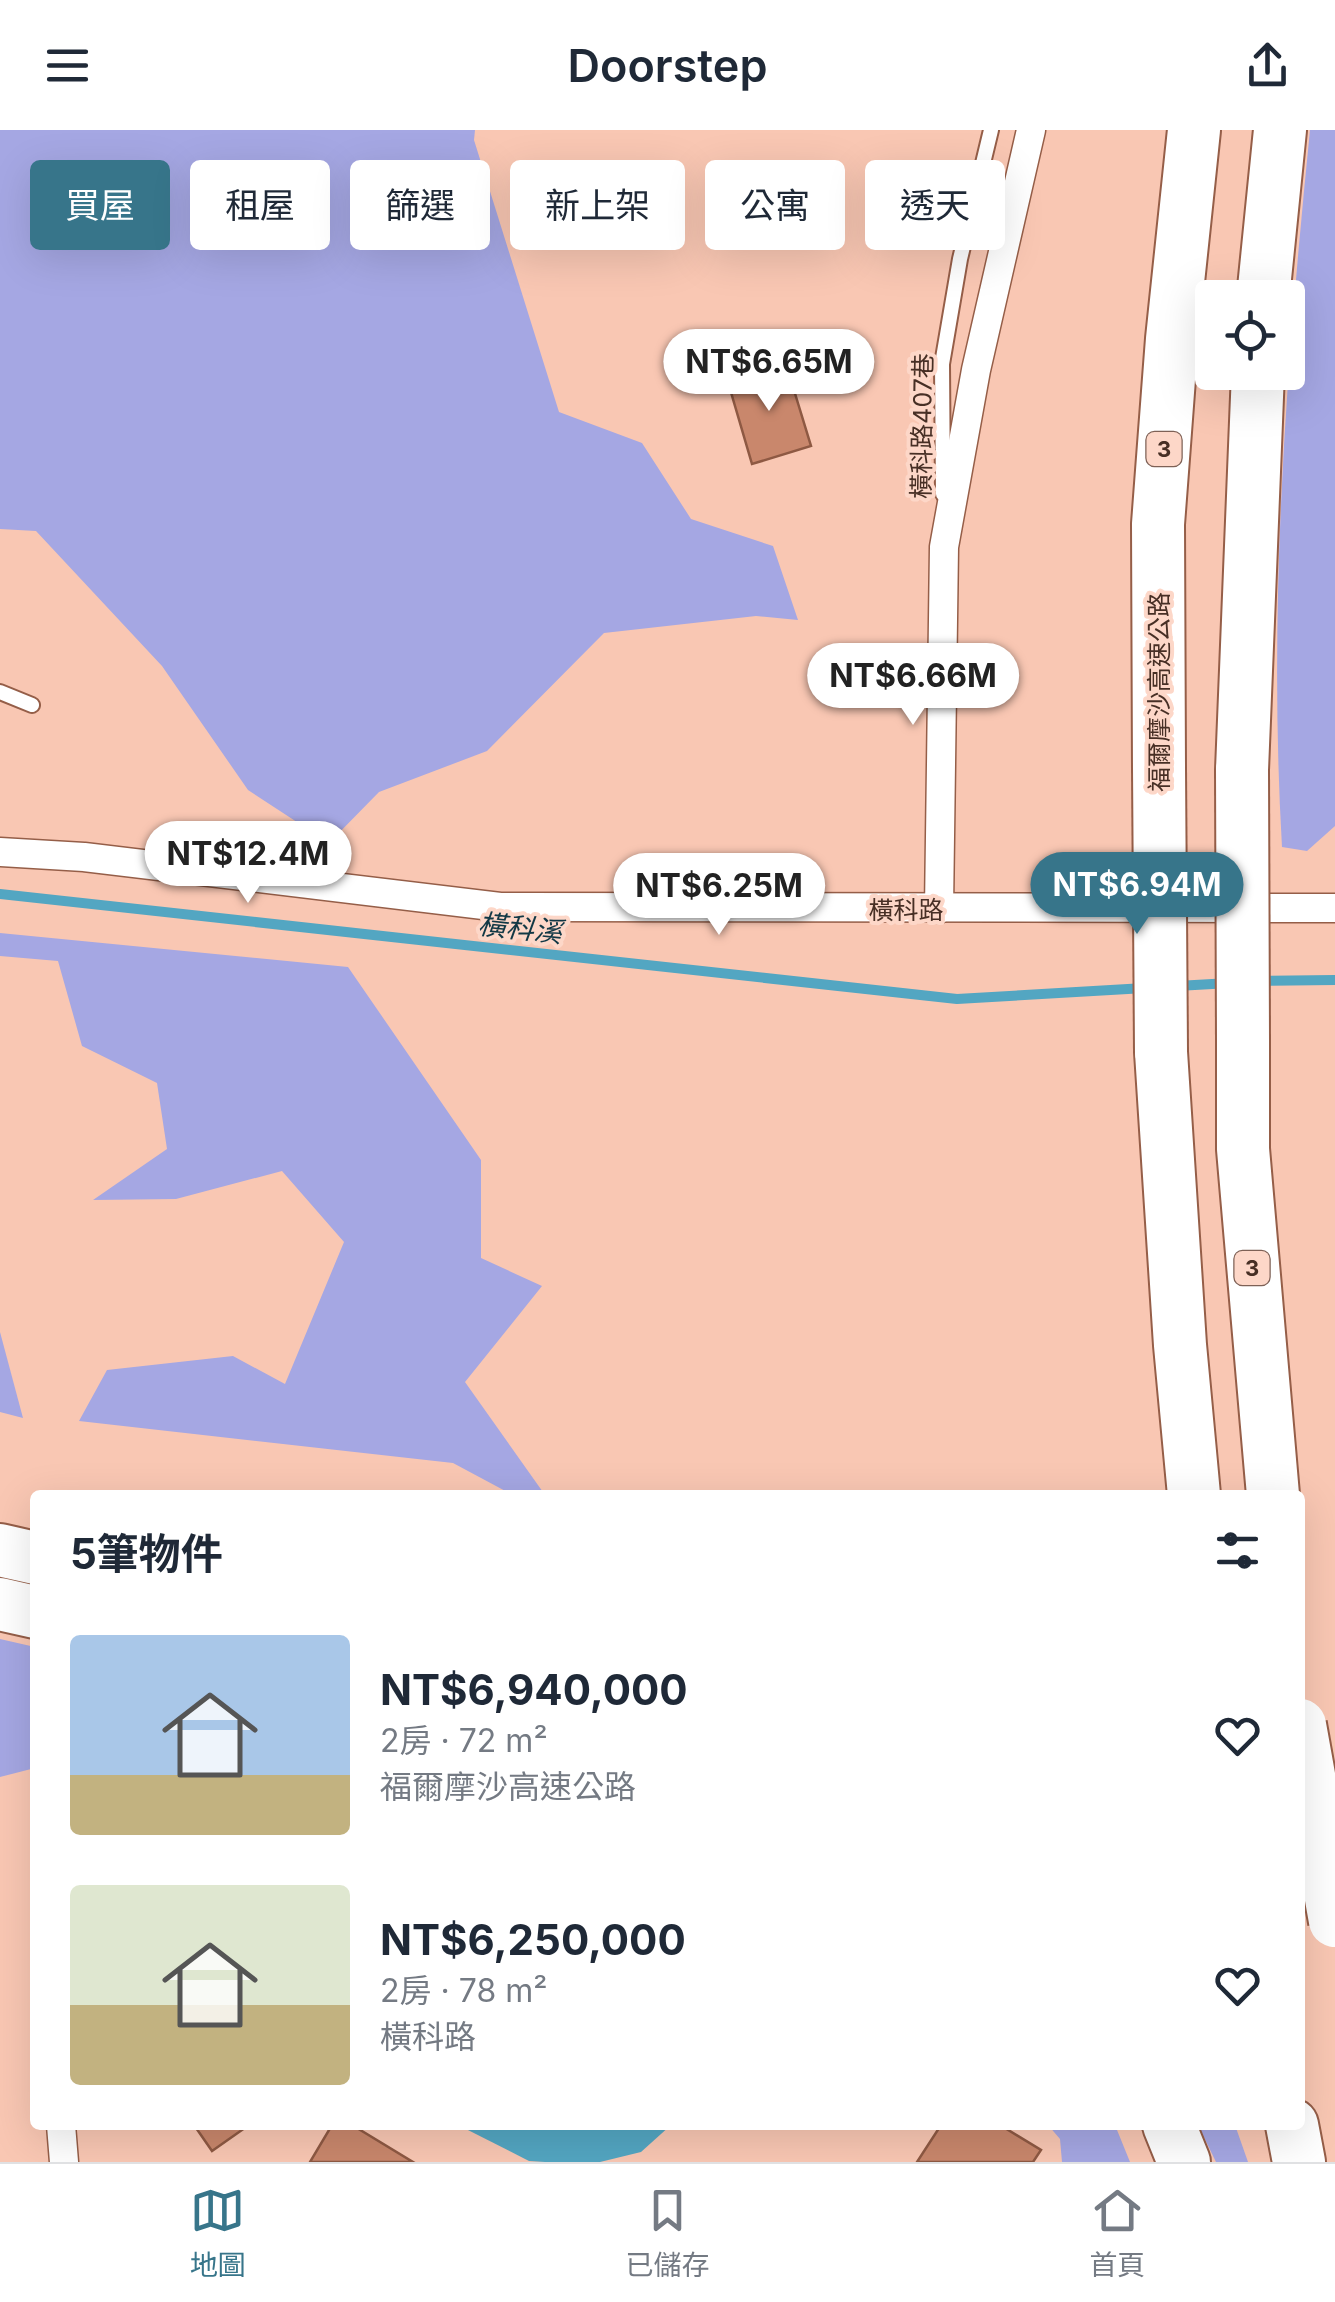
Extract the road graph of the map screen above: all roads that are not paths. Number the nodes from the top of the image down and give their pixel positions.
1 (990, 130) edge
2 (1031, 130) edge
3 (1194, 130) edge
4 (1280, 130) edge
5 (1264, 280) edge
6 (1257, 390) edge
7 (944, 547) junction
8 (0, 692) edge
9 (32, 705) dead end
10 (0, 852) edge
11 (1335, 908) edge
12 (938, 909) junction
13 (1194, 1490) edge
14 (1273, 1490) edge
15 (0, 1550) edge
16 (30, 1557) edge
17 (0, 1604) edge
18 (30, 1611) edge
19 (1305, 1753) edge
20 (1305, 1800) edge
21 (1335, 1818) edge
22 (1335, 1922) edge
23 (61, 2130) edge
24 (1171, 2130) edge
25 (1293, 2130) edge
26 (64, 2162) edge
27 (1184, 2162) edge
28 (1299, 2162) edge

1 - 7 lane, 橫科路407巷
2 - 7 street
3 - 13 highway, 福爾摩沙高速公路 / 3, bridge
4 - 5 highway
6 - 14 highway, 3, bridge
7 - 12 street
8 - 9 lane
10 - 12 street, 橫科路
11 - 12 street, 橫科路
15 - 16 highway
17 - 18 highway
19 - 22 highway, bridge
20 - 21 highway
23 - 26 street
24 - 27 highway
25 - 28 highway

